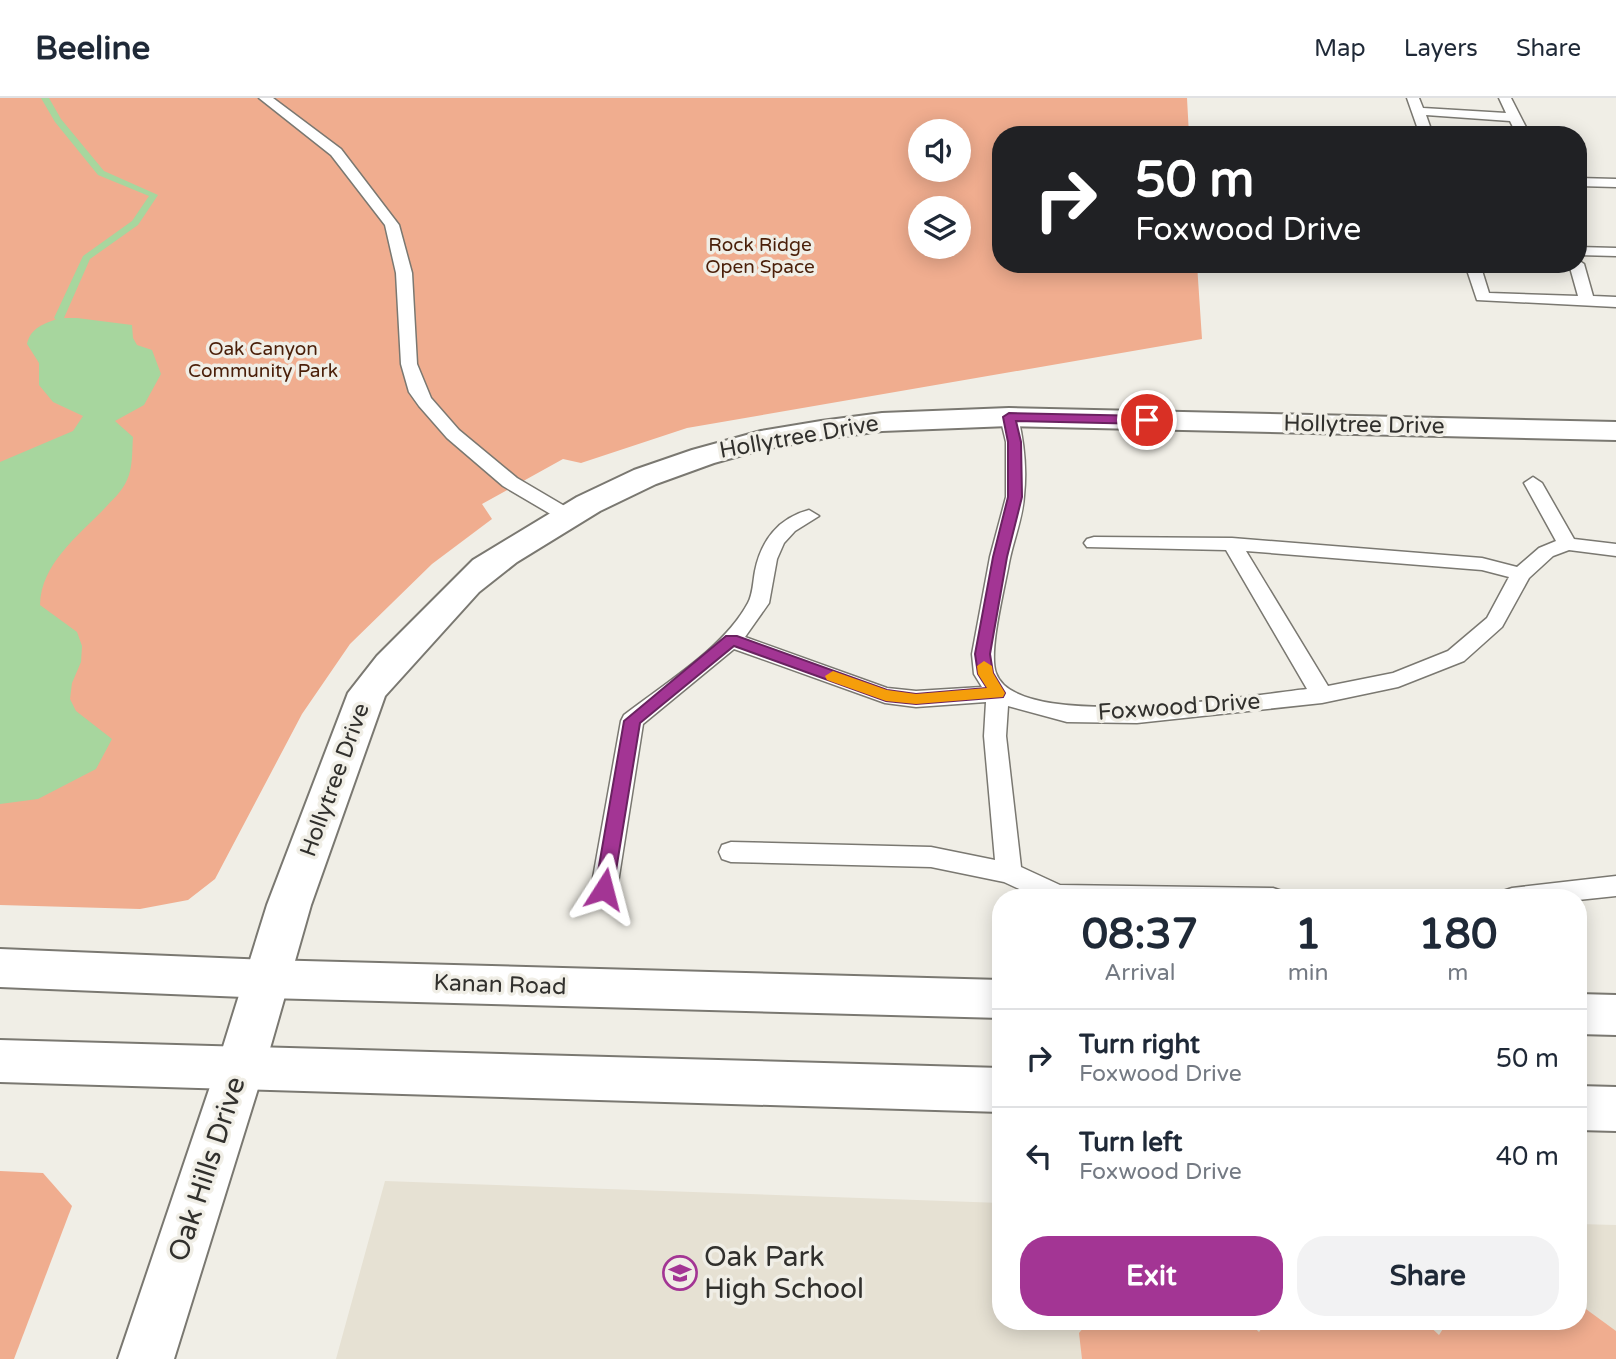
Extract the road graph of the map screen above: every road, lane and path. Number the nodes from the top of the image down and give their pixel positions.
1 (265, 98) edge
2 (1505, 98) edge
3 (1415, 104) edge
4 (1515, 117) junction
5 (1424, 126) edge
6 (1520, 126) edge
7 (1587, 181) edge
8 (1616, 183) edge
9 (1587, 251) edge
10 (1616, 252) edge
11 (1475, 273) edge
12 (1579, 273) edge
13 (1483, 297) joint
14 (1587, 301) junction
15 (1616, 302) edge
16 (1009, 417) junction
17 (1616, 431) edge
18 (1533, 483) dead end
19 (566, 515) junction
20 (809, 516) dead end
21 (1094, 543) dead end
22 (1232, 544) junction
23 (1567, 544) junction
24 (1616, 550) edge
25 (1521, 573) junction
26 (732, 640) junction
27 (998, 693) junction
28 (1322, 695) junction
29 (731, 852) dead end
30 (1009, 873) junction
31 (1616, 886) edge
32 (604, 889) dead end
33 (1044, 889) edge
34 (1587, 889) edge
35 (0, 968) edge
36 (267, 979) junction
37 (992, 999) edge
38 (1587, 1014) edge
39 (1616, 1015) edge
40 (0, 1061) edge
41 (241, 1066) junction
42 (992, 1090) edge
43 (1587, 1108) edge
44 (1616, 1109) edge
45 (146, 1359) edge

1 - 19 lane
2 - 4 lane
3 - 4 lane
3 - 5 lane
4 - 6 lane
7 - 8 lane
9 - 10 lane
11 - 13 lane
12 - 14 lane
13 - 14 lane
14 - 15 lane
16 - 17 street, Hollytree Drive
16 - 19 street, Hollytree Drive
16 - 27 lane
18 - 23 lane
19 - 36 street, Hollytree Drive
20 - 26 lane
21 - 22 lane
22 - 25 lane
22 - 28 lane
23 - 24 lane
23 - 25 lane, Foxwood Drive
25 - 28 lane, Foxwood Drive
26 - 27 lane, Foxwood Drive
26 - 32 lane
27 - 28 lane, Foxwood Drive
27 - 30 lane
29 - 30 lane
30 - 33 lane
31 - 34 lane
35 - 36 street, Kanan Road
36 - 37 street, Kanan Road
36 - 41 street, Oak Hills Drive
38 - 39 street
40 - 41 street
41 - 42 street
41 - 45 street, Oak Hills Drive
43 - 44 street

